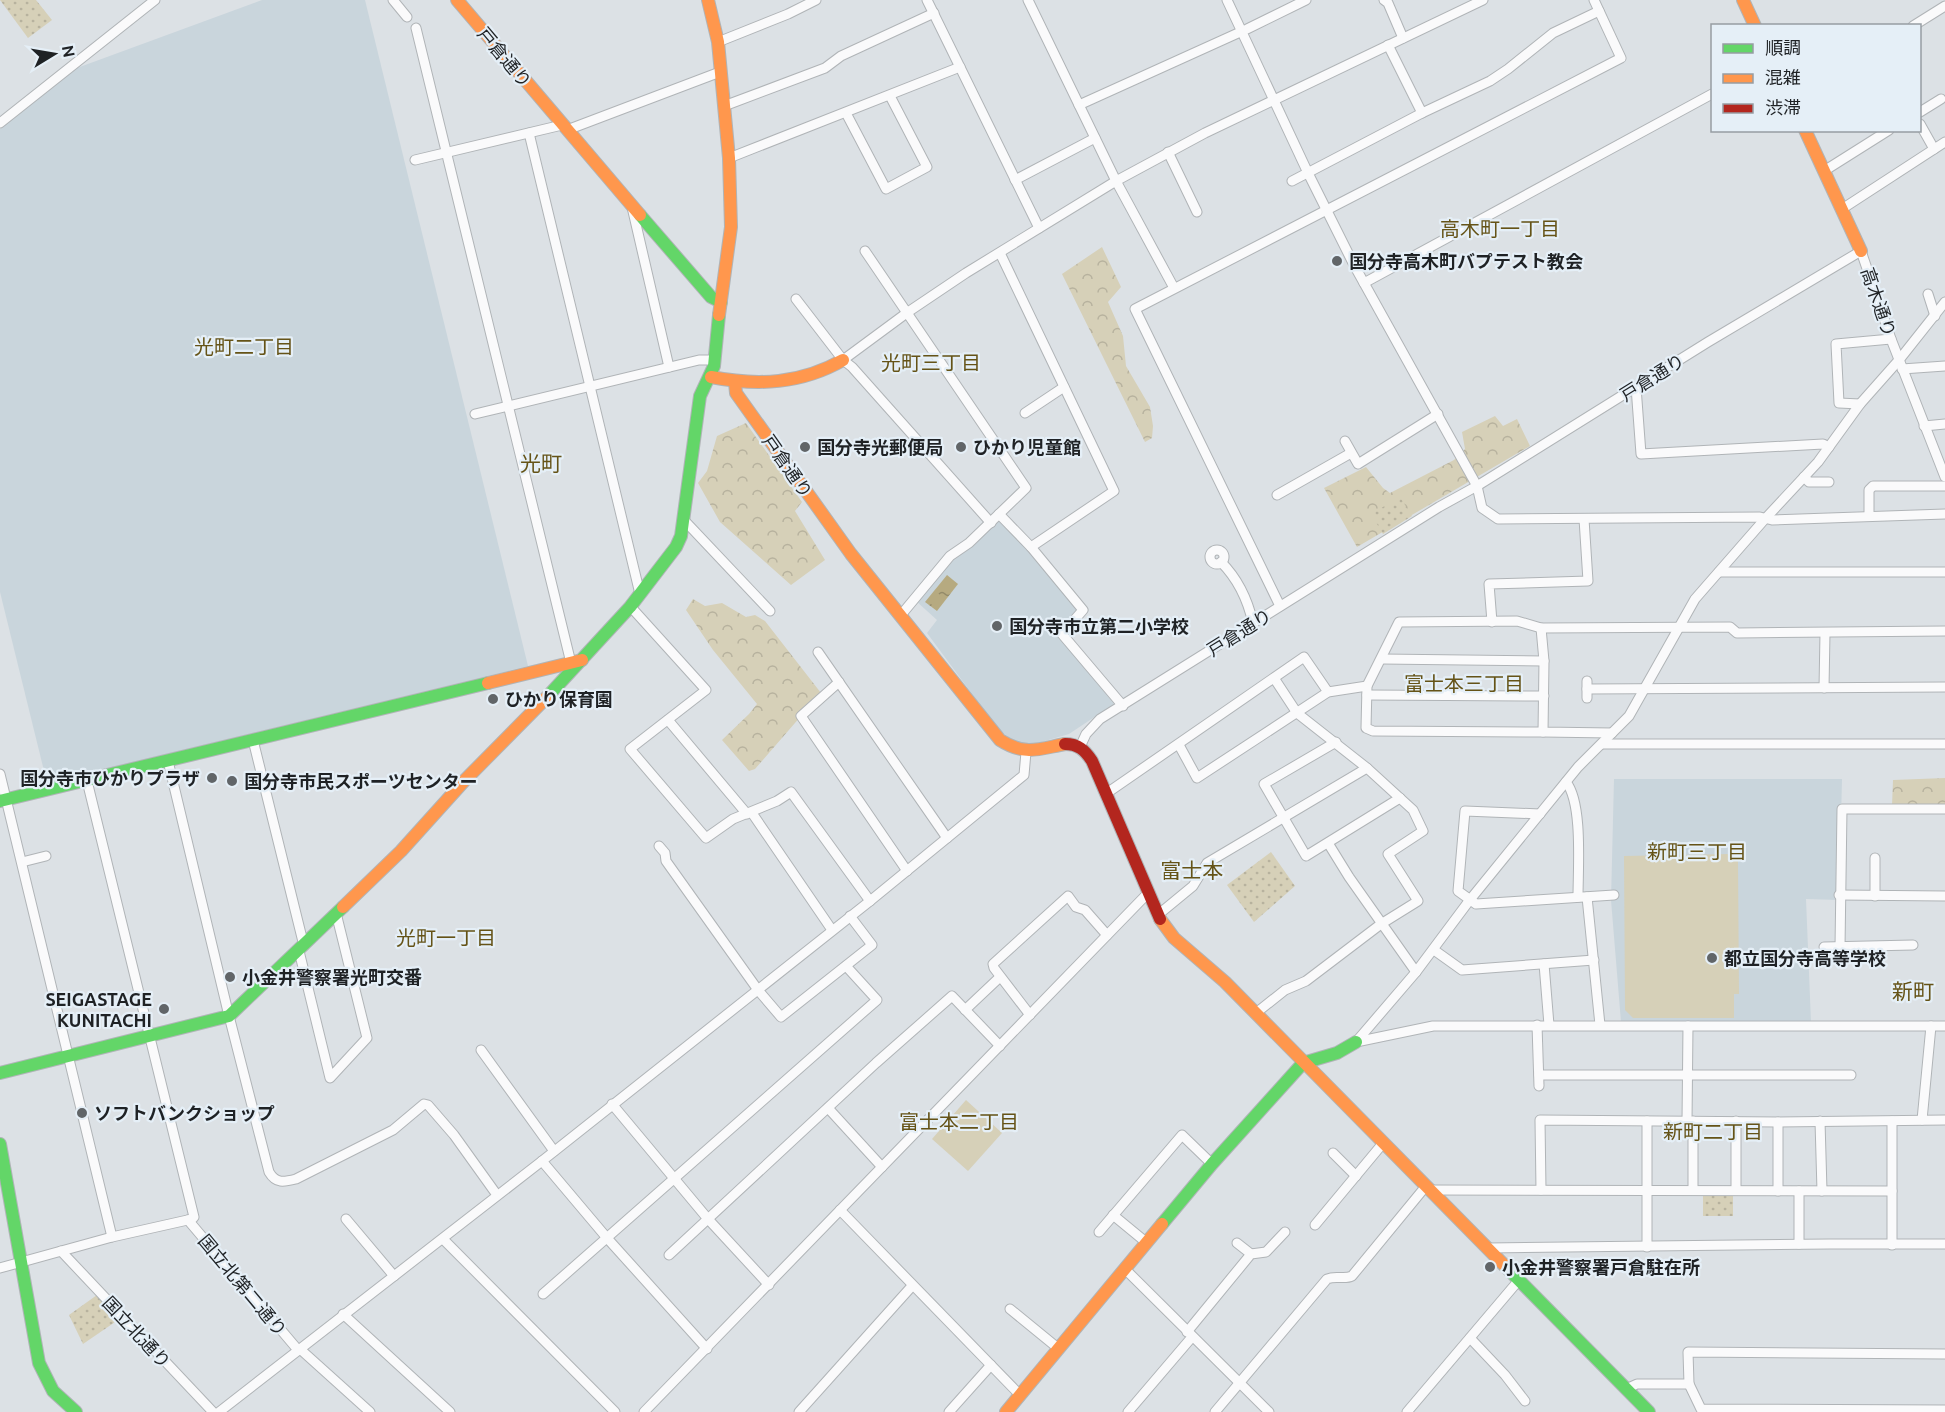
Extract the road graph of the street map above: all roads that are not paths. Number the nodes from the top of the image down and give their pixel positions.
1 (155, 0) edge
2 (393, 0) edge
3 (457, 0) edge
4 (815, 0) edge
5 (927, 0) edge
6 (1028, 0) edge
7 (1227, 0) edge
8 (1306, 0) edge
9 (1384, 0) edge
10 (1483, 0) edge
11 (1594, 0) edge
12 (1743, 0) edge
13 (711, 1) edge
14 (1945, 6) edge
15 (1599, 11) junction
16 (934, 13) junction
17 (407, 17) dead end
18 (1754, 24) edge
19 (1916, 24) edge
20 (416, 28) dead end
21 (1242, 30) junction
22 (1404, 38) junction
23 (718, 42) junction
24 (1388, 45) junction
25 (960, 67) junction
26 (720, 72) junction
27 (1711, 95) edge
28 (890, 96) junction
29 (1941, 99) dead end
30 (1275, 101) junction
31 (1079, 105) junction
32 (724, 106) junction
33 (1921, 111) edge
34 (846, 113) junction
35 (1422, 113) junction
36 (0, 123) edge
37 (1921, 126) edge
38 (565, 127) junction
39 (1806, 132) edge
40 (1886, 132) edge
41 (529, 133) junction
42 (1095, 138) junction
43 (1945, 142) edge
44 (1934, 149) junction
45 (447, 152) junction
46 (1168, 152) junction
47 (729, 158) junction
48 (415, 160) dead end
49 (1824, 171) junction
50 (1308, 173) junction
51 (1015, 180) junction
52 (1116, 181) junction
53 (1292, 181) dead end
54 (631, 204) junction
55 (1842, 209) junction
56 (1326, 210) junction
57 (1197, 212) dead end
58 (1039, 228) junction
59 (865, 250) dead end
60 (1861, 251) junction
61 (1000, 252) junction
62 (1364, 283) junction
63 (1174, 288) junction
64 (1928, 294) dead end
65 (796, 299) dead end
66 (721, 302) junction
67 (1945, 302) edge
68 (908, 312) junction
69 (1940, 315) edge
70 (1891, 339) junction
71 (714, 360) junction
72 (843, 360) junction
73 (1901, 364) junction
74 (669, 366) junction
75 (1945, 366) edge
76 (711, 376) junction
77 (735, 382) junction
78 (590, 386) junction
79 (1064, 387) junction
80 (1636, 387) junction
81 (1860, 404) junction
82 (508, 406) junction
83 (1025, 412) dead end
84 (475, 414) dead end
85 (1438, 414) junction
86 (1945, 424) edge
87 (1924, 426) junction
88 (1345, 441) dead end
89 (1829, 447) junction
90 (1351, 453) junction
91 (1944, 473) edge
92 (1804, 477) junction
93 (1829, 482) dead end
94 (1478, 486) junction
95 (1945, 486) edge
96 (1277, 495) dead end
97 (999, 514) junction
98 (1945, 514) edge
99 (1869, 516) junction
100 (683, 519) junction
101 (1584, 519) junction
102 (1764, 520) junction
103 (990, 523) junction
104 (1031, 547) junction
105 (1221, 562) dead end
106 (1719, 572) junction
107 (1945, 572) edge
108 (640, 594) junction
109 (630, 606) junction
110 (1280, 606) junction
111 (770, 611) dead end
112 (902, 615) junction
113 (1492, 622) junction
114 (1254, 623) junction
115 (1678, 627) junction
116 (1541, 628) junction
117 (1945, 631) edge
118 (1825, 633) junction
119 (818, 652) dead end
120 (1382, 659) junction
121 (576, 661) junction
122 (1544, 661) junction
123 (1274, 678) junction
124 (839, 681) junction
125 (1945, 687) edge
126 (1645, 688) junction
127 (1824, 688) junction
128 (1587, 689) dead end
129 (1367, 691) junction
130 (1329, 692) junction
131 (1544, 696) junction
132 (1123, 706) junction
133 (1297, 712) junction
134 (668, 720) junction
135 (1543, 732) junction
136 (1612, 733) junction
137 (253, 740) junction
138 (1336, 742) junction
139 (1179, 744) junction
140 (1602, 744) junction
141 (1945, 744) edge
142 (1080, 747) junction
143 (1026, 752) junction
144 (168, 760) junction
145 (1367, 768) junction
146 (0, 774) edge
147 (87, 781) junction
148 (1566, 782) junction
149 (1107, 793) junction
150 (1400, 798) junction
151 (3, 800) edge
152 (1945, 809) edge
153 (750, 813) junction
154 (1540, 814) junction
155 (1283, 817) junction
156 (947, 838) junction
157 (1328, 843) junction
158 (659, 846) dead end
159 (46, 856) dead end
160 (1875, 858) dead end
161 (22, 862) junction
162 (907, 871) junction
163 (1149, 892) junction
164 (1614, 895) dead end
165 (1839, 895) junction
166 (1875, 896) junction
167 (1945, 896) edge
168 (1583, 897) junction
169 (870, 901) junction
170 (1469, 901) junction
171 (336, 913) junction
172 (1159, 914) junction
173 (850, 916) junction
174 (1381, 924) junction
175 (832, 930) junction
176 (1107, 935) junction
177 (1913, 945) dead end
178 (1824, 947) dead end
179 (1840, 947) junction
180 (301, 948) junction
181 (1434, 950) junction
182 (1594, 960) junction
183 (1544, 964) junction
184 (846, 966) junction
185 (1416, 972) junction
186 (1000, 976) junction
187 (758, 990) junction
188 (965, 1010) junction
189 (1256, 1013) junction
190 (1030, 1015) junction
191 (230, 1016) junction
192 (1537, 1025) junction
193 (1549, 1025) junction
194 (1600, 1025) junction
195 (1688, 1026) junction
196 (1930, 1026) junction
197 (1945, 1026) edge
198 (150, 1037) junction
199 (1356, 1042) junction
200 (1000, 1046) junction
201 (481, 1050) dead end
202 (68, 1056) junction
203 (1303, 1063) junction
204 (0, 1073) edge
205 (1687, 1074) junction
206 (1539, 1075) junction
207 (1851, 1075) dead end
208 (1539, 1086) dead end
209 (612, 1104) junction
210 (828, 1107) junction
211 (1892, 1120) junction
212 (1922, 1120) junction
213 (1945, 1120) edge
214 (1647, 1121) junction
215 (1690, 1121) junction
216 (1736, 1121) junction
217 (1820, 1121) junction
218 (1778, 1122) junction
219 (1384, 1142) junction
220 (0, 1144) edge
221 (554, 1151) junction
222 (1333, 1153) dead end
223 (542, 1161) junction
224 (1212, 1164) junction
225 (882, 1167) junction
226 (1356, 1176) junction
227 (675, 1179) junction
228 (1429, 1188) junction
229 (1541, 1190) junction
230 (1647, 1190) junction
231 (1693, 1190) junction
232 (1736, 1190) junction
233 (1778, 1191) junction
234 (1799, 1191) junction
235 (1822, 1191) junction
236 (1892, 1191) junction
237 (497, 1195) junction
238 (840, 1210) junction
239 (1113, 1215) junction
240 (346, 1219) dead end
241 (708, 1219) junction
242 (188, 1220) junction
243 (1315, 1225) dead end
244 (1099, 1232) dead end
245 (1285, 1232) dead end
246 (112, 1237) junction
247 (607, 1238) junction
248 (443, 1239) junction
249 (1147, 1243) junction
250 (1237, 1243) dead end
251 (1799, 1244) junction
252 (1945, 1244) edge
253 (1892, 1245) junction
254 (1647, 1247) junction
255 (1488, 1248) junction
256 (61, 1251) junction
257 (1251, 1254) junction
258 (669, 1255) dead end
259 (21, 1263) junction
260 (0, 1268) edge
261 (1125, 1269) junction
262 (394, 1276) junction
263 (1519, 1280) junction
264 (769, 1285) junction
265 (912, 1286) junction
266 (543, 1294) dead end
267 (1010, 1309) dead end
268 (343, 1314) junction
269 (1190, 1335) junction
270 (1470, 1338) junction
271 (707, 1348) junction
272 (1059, 1349) junction
273 (299, 1350) junction
274 (1945, 1354) edge
275 (991, 1365) junction
276 (1240, 1383) junction
277 (1689, 1384) junction
278 (1626, 1389) junction
279 (1020, 1395) junction
280 (1525, 1401) dead end
281 (225, 1410) edge
282 (1945, 1410) edge
283 (76, 1412) edge
284 (213, 1412) edge
285 (370, 1412) edge
286 (450, 1412) edge
287 (615, 1412) edge
288 (644, 1412) edge
289 (799, 1412) edge
290 (950, 1412) edge
291 (1006, 1412) edge
292 (1128, 1412) edge
293 (1215, 1412) edge
294 (1269, 1412) edge
295 (1407, 1412) edge
296 (1649, 1412) edge

1 - 36 street
2 - 17 street
3 - 38 street, 戸倉通り
4 - 23 street
5 - 16 street
6 - 31 street
7 - 21 street
8 - 21 street
9 - 22 street
10 - 22 street
11 - 15 street
12 - 18 street
13 - 23 street
14 - 19 street
15 - 35 street
15 - 56 street
16 - 25 street
16 - 32 street
20 - 45 street
21 - 30 street
21 - 31 street
22 - 24 street
23 - 26 street
24 - 30 street
24 - 35 street
25 - 28 street
25 - 51 street
26 - 32 street
26 - 38 street
27 - 62 street
28 - 34 street
28 - 34 street
29 - 33 street
30 - 46 street
30 - 50 street
31 - 42 street
32 - 47 street
34 - 47 street
35 - 50 street
37 - 44 street
38 - 41 street
38 - 54 street, 戸倉通り
39 - 49 street, 高木通り
40 - 49 street
41 - 45 street
41 - 78 street
42 - 51 street
42 - 52 street
43 - 44 street
44 - 55 street
45 - 48 street
45 - 82 street
46 - 52 street
46 - 57 street
47 - 66 street
49 - 55 street, 高木通り
50 - 53 street
50 - 56 street
51 - 58 street
52 - 58 street
52 - 63 street
54 - 66 street, 戸倉通り
54 - 74 street
55 - 60 street, 高木通り
56 - 62 street
56 - 63 street
58 - 61 street
59 - 68 street
60 - 70 street, 高木通り
60 - 80 street, 戸倉通り
61 - 68 street
61 - 79 street
62 - 85 street
63 - 110 street
64 - 69 street
65 - 72 street
66 - 71 street
67 - 69 street
68 - 72 street
68 - 97 street
69 - 73 street
70 - 73 street, 高木通り
70 - 81 street
71 - 74 street
71 - 76 street
72 - 77 street
72 - 103 street
73 - 75 street
73 - 81 street
73 - 87 street, 高木通り
74 - 78 street
76 - 77 street
76 - 100 street
77 - 112 street, 戸倉通り
78 - 82 street
78 - 108 street
79 - 83 street
79 - 104 street
80 - 89 street
80 - 94 street, 戸倉通り
81 - 89 street
82 - 84 street
82 - 121 street
85 - 90 street
85 - 94 street
86 - 87 street
87 - 91 street, 高木通り
88 - 90 street
89 - 92 street
90 - 96 street
92 - 93 street
92 - 102 street
94 - 101 street
94 - 110 street, 戸倉通り
95 - 99 street
97 - 103 street
97 - 104 street
98 - 99 street
99 - 102 street
100 - 108 street
100 - 111 street
101 - 102 street
101 - 113 street
102 - 106 street
103 - 112 street
104 - 132 street
105 - 114 street
106 - 107 street
106 - 115 street
108 - 109 street
109 - 121 street
109 - 134 street
110 - 114 street, 戸倉通り
112 - 143 street, 戸倉通り
113 - 116 street
113 - 120 street
114 - 132 street, 戸倉通り
115 - 116 street
115 - 118 street
115 - 126 street
116 - 122 street
117 - 118 street
118 - 127 street
119 - 124 street
120 - 122 street
120 - 129 street
121 - 137 street
121 - 171 street
122 - 131 street
123 - 130 street
123 - 133 street
123 - 139 street
124 - 156 street
124 - 162 street
125 - 127 street
126 - 127 street
126 - 128 street
126 - 136 street
129 - 130 street
129 - 131 street
129 - 135 street
130 - 133 street
131 - 135 street
132 - 142 street, 戸倉通り
133 - 138 street
133 - 139 street
134 - 153 street
134 - 153 street
135 - 136 street
136 - 140 street
137 - 144 street
137 - 180 street
138 - 145 street
138 - 155 street
139 - 149 street
140 - 141 street
140 - 148 street
142 - 143 street
142 - 149 street
143 - 156 street
144 - 147 street
144 - 191 street
145 - 150 street
145 - 155 street
146 - 151 street
147 - 151 street
147 - 198 street
148 - 154 street
148 - 168 street
149 - 163 street
150 - 157 street
150 - 174 street
151 - 161 street
152 - 165 street
153 - 169 street
153 - 175 street
154 - 170 street
154 - 170 street
155 - 157 street
155 - 172 street
156 - 162 street
157 - 174 street
158 - 187 street
159 - 161 street
160 - 166 street
161 - 202 street
162 - 169 street
163 - 172 street
163 - 176 street
164 - 168 street
165 - 166 street
165 - 179 street
166 - 167 street
168 - 170 street
168 - 182 street
169 - 173 street
170 - 181 street
171 - 180 street
171 - 180 street
172 - 189 street
173 - 175 street
173 - 184 street
174 - 185 street
174 - 189 street
175 - 187 street
176 - 186 street
176 - 190 street
177 - 179 street
178 - 179 street
180 - 191 street
181 - 183 street
181 - 185 street
182 - 183 street
182 - 194 street
183 - 193 street
184 - 187 street
184 - 227 street
185 - 199 street
186 - 188 street
186 - 190 street
187 - 209 street
188 - 200 street
188 - 210 street
189 - 203 street
190 - 200 street
191 - 198 street
191 - 237 street
192 - 193 street
192 - 199 street
192 - 206 street
193 - 194 street
194 - 195 street
195 - 196 street
195 - 205 street
196 - 197 street
196 - 212 street
198 - 202 street
198 - 242 street
199 - 203 street
200 - 225 street
201 - 221 street
202 - 204 street
202 - 246 street
203 - 219 street
203 - 224 street
205 - 206 street
205 - 207 street
205 - 215 street
206 - 208 street
209 - 221 street
209 - 227 street
210 - 225 street
210 - 241 street
211 - 212 street
211 - 217 street
211 - 236 street
212 - 213 street
214 - 215 street
214 - 229 street
214 - 230 street
215 - 216 street
215 - 231 street
216 - 218 street
216 - 232 street
217 - 218 street
217 - 235 street
218 - 233 street
219 - 226 street
219 - 228 street
220 - 259 street
221 - 223 street
222 - 226 street
223 - 237 street
223 - 247 street
224 - 239 street
224 - 249 street
225 - 238 street
226 - 243 street
227 - 241 street
227 - 247 street
228 - 229 street
228 - 255 street
228 - 276 street
229 - 230 street
230 - 231 street
230 - 254 street
231 - 232 street
232 - 233 street
233 - 234 street
234 - 235 street
234 - 251 street
235 - 236 street
236 - 253 street
237 - 248 street
238 - 264 street
238 - 265 street
239 - 244 street
239 - 249 street
240 - 262 street
241 - 258 street
241 - 264 street
242 - 246 street
242 - 273 street, 国立北第二通り
245 - 257 street
246 - 256 street
247 - 266 street
247 - 271 street
248 - 262 street
248 - 287 street
249 - 261 street
250 - 257 street
251 - 253 street
251 - 254 street
252 - 253 street
254 - 255 street
255 - 263 street
256 - 259 street
256 - 284 street, 国立北通り
257 - 269 street
259 - 260 street
259 - 283 street
261 - 269 street
261 - 272 street
262 - 268 street
263 - 270 street
263 - 278 street
264 - 271 street
265 - 275 street
265 - 289 street
267 - 272 street
268 - 273 street
268 - 286 street
269 - 276 street
269 - 292 street
270 - 280 street
270 - 295 street
271 - 288 street
272 - 279 street
273 - 281 street
273 - 285 street, 国立北第二通り
274 - 277 street
275 - 279 street
275 - 290 street
276 - 293 street
276 - 294 street
277 - 278 street
277 - 282 street
278 - 296 street
279 - 291 street

